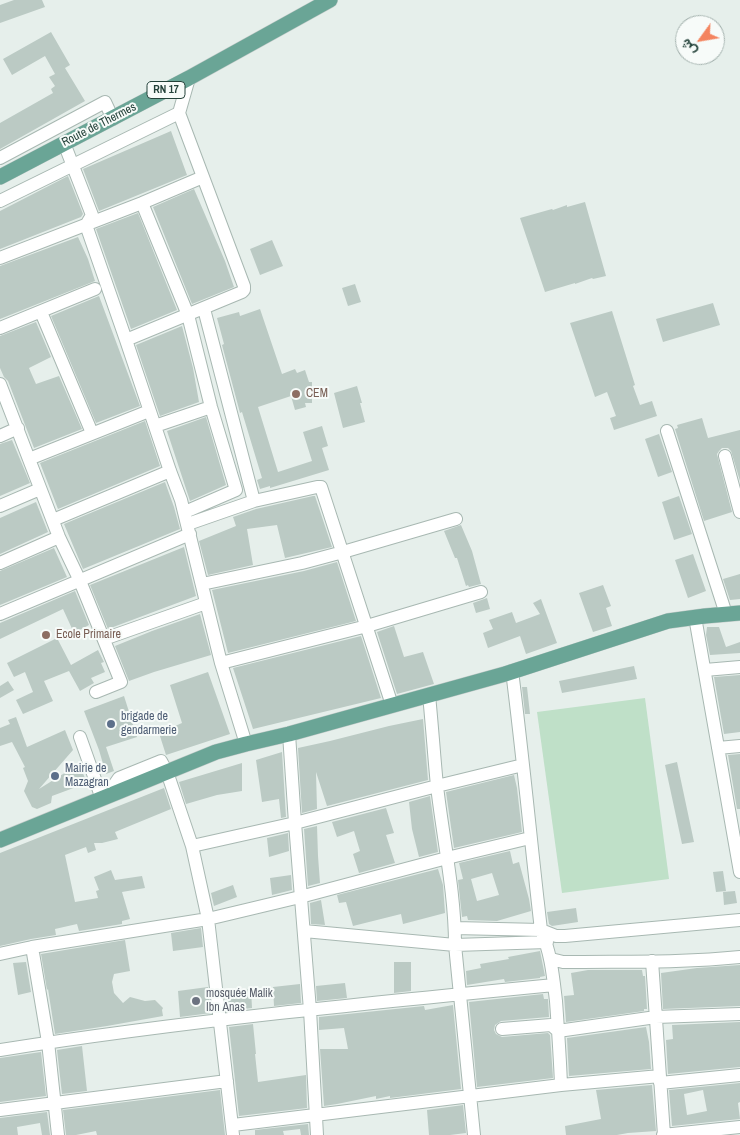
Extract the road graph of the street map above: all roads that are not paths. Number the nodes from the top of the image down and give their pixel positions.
1 (330, 0) edge
2 (190, 78) junction
3 (179, 113) junction
4 (113, 118) junction
5 (64, 143) junction
6 (0, 158) edge
7 (72, 165) junction
8 (0, 177) edge
9 (204, 177) junction
10 (0, 201) edge
11 (142, 203) junction
12 (86, 225) junction
13 (0, 258) edge
14 (96, 290) dead end
15 (204, 309) junction
16 (41, 312) junction
17 (188, 314) junction
18 (0, 328) edge
19 (126, 340) junction
20 (2, 393) edge
21 (211, 407) junction
22 (149, 410) junction
23 (155, 426) junction
24 (18, 428) junction
25 (667, 431) dead end
26 (92, 433) junction
27 (0, 436) edge
28 (724, 456) dead end
29 (29, 459) junction
30 (170, 470) junction
31 (40, 489) junction
32 (236, 490) junction
33 (254, 501) junction
34 (0, 506) edge
35 (740, 512) edge
36 (53, 520) junction
37 (456, 520) dead end
38 (187, 523) junction
39 (59, 537) junction
40 (343, 552) junction
41 (0, 563) edge
42 (80, 580) junction
43 (202, 584) junction
44 (481, 592) dead end
45 (206, 603) junction
46 (0, 614) edge
47 (733, 614) edge
48 (695, 617) junction
49 (367, 626) junction
50 (104, 639) junction
51 (221, 663) junction
52 (740, 666) edge
53 (704, 670) junction
54 (512, 671) junction
55 (96, 692) dead end
56 (430, 695) junction
57 (392, 705) junction
58 (289, 734) junction
59 (80, 738) dead end
60 (246, 744) junction
61 (740, 746) edge
62 (718, 748) junction
63 (524, 765) junction
64 (168, 772) junction
65 (438, 786) junction
66 (104, 798) junction
67 (735, 821) edge
68 (295, 823) junction
69 (530, 838) junction
70 (0, 840) edge
71 (192, 846) junction
72 (447, 858) junction
73 (740, 872) edge
74 (300, 897) junction
75 (208, 919) junction
76 (740, 920) edge
77 (455, 928) junction
78 (541, 930) junction
79 (304, 932) junction
80 (546, 942) junction
81 (455, 945) junction
82 (32, 947) junction
83 (0, 954) edge
84 (740, 957) edge
85 (551, 959) junction
86 (652, 961) junction
87 (554, 986) junction
88 (461, 994) junction
89 (310, 1010) junction
90 (740, 1014) edge
91 (656, 1017) junction
92 (220, 1020) junction
93 (502, 1029) dead end
94 (558, 1031) junction
95 (48, 1042) junction
96 (0, 1050) edge
97 (740, 1076) edge
98 (660, 1080) junction
99 (227, 1081) junction
100 (561, 1085) junction
101 (471, 1096) junction
102 (54, 1102) junction
103 (0, 1110) edge
104 (316, 1115) junction
105 (740, 1127) edge
106 (233, 1130) edge
107 (58, 1135) edge
108 (317, 1135) edge
109 (474, 1135) edge
110 (664, 1135) edge

1 - 2 main road, Route de Thermes / RN 17
2 - 3 street
2 - 4 main road, Route de Thermes / RN 17
3 - 7 street
3 - 9 street
4 - 5 main road, Route de Thermes / RN 17
4 - 6 street
5 - 7 street
5 - 8 main road, Route de Thermes / RN 17
7 - 10 street
7 - 12 street
9 - 11 street
9 - 15 street
11 - 12 street
11 - 17 street
12 - 13 street
12 - 19 street
14 - 16 street
15 - 17 street
15 - 33 street
16 - 18 street
16 - 26 street
17 - 19 street
17 - 21 street
19 - 22 street
20 - 24 street
21 - 23 street
21 - 32 street
22 - 23 street
22 - 26 street
23 - 30 street
24 - 27 street
24 - 29 street
25 - 47 street
26 - 29 street
28 - 35 street
29 - 31 street
30 - 36 street
30 - 38 street
31 - 34 street
31 - 36 street
32 - 33 street
32 - 38 street
33 - 38 street
33 - 40 street
36 - 39 street
37 - 40 street
38 - 42 street
38 - 43 street
39 - 41 street
39 - 42 street
40 - 43 street
40 - 49 street
42 - 46 street
42 - 50 street
43 - 45 street
44 - 49 street
45 - 50 street
45 - 51 street
47 - 48 main road
48 - 53 street
48 - 54 main road
49 - 51 street
49 - 57 street
50 - 55 street
51 - 60 street
52 - 53 street
53 - 62 street
54 - 56 main road
54 - 63 street
56 - 57 main road
56 - 65 street
57 - 58 main road
58 - 60 main road
58 - 68 street
59 - 66 street
60 - 64 main road
61 - 62 street
62 - 67 street
63 - 65 street
63 - 69 street
64 - 66 main road
64 - 71 street
65 - 68 street
65 - 72 street
66 - 70 main road
67 - 73 street
68 - 71 street
68 - 74 street
69 - 72 street
69 - 78 street
71 - 75 street
72 - 74 street
72 - 77 street
74 - 75 street
74 - 79 street
75 - 82 street
75 - 92 street
76 - 78 street
77 - 78 street
77 - 81 street
78 - 80 street
79 - 81 street
79 - 89 street
80 - 81 street
80 - 85 street
81 - 88 street
82 - 83 street
82 - 95 street
84 - 86 street
85 - 86 street
85 - 87 street
86 - 91 street
87 - 88 street
87 - 94 street
88 - 89 street
88 - 101 street
89 - 92 street
89 - 104 street
90 - 91 street
91 - 94 street
91 - 98 street
92 - 95 street
92 - 99 street
93 - 94 street
94 - 100 street
95 - 96 street
95 - 102 street
97 - 98 street
98 - 100 street
98 - 110 street
99 - 102 street
99 - 106 street
100 - 101 street
101 - 104 street
101 - 109 street
102 - 103 street
102 - 107 street
104 - 106 street
104 - 108 street
105 - 110 street

